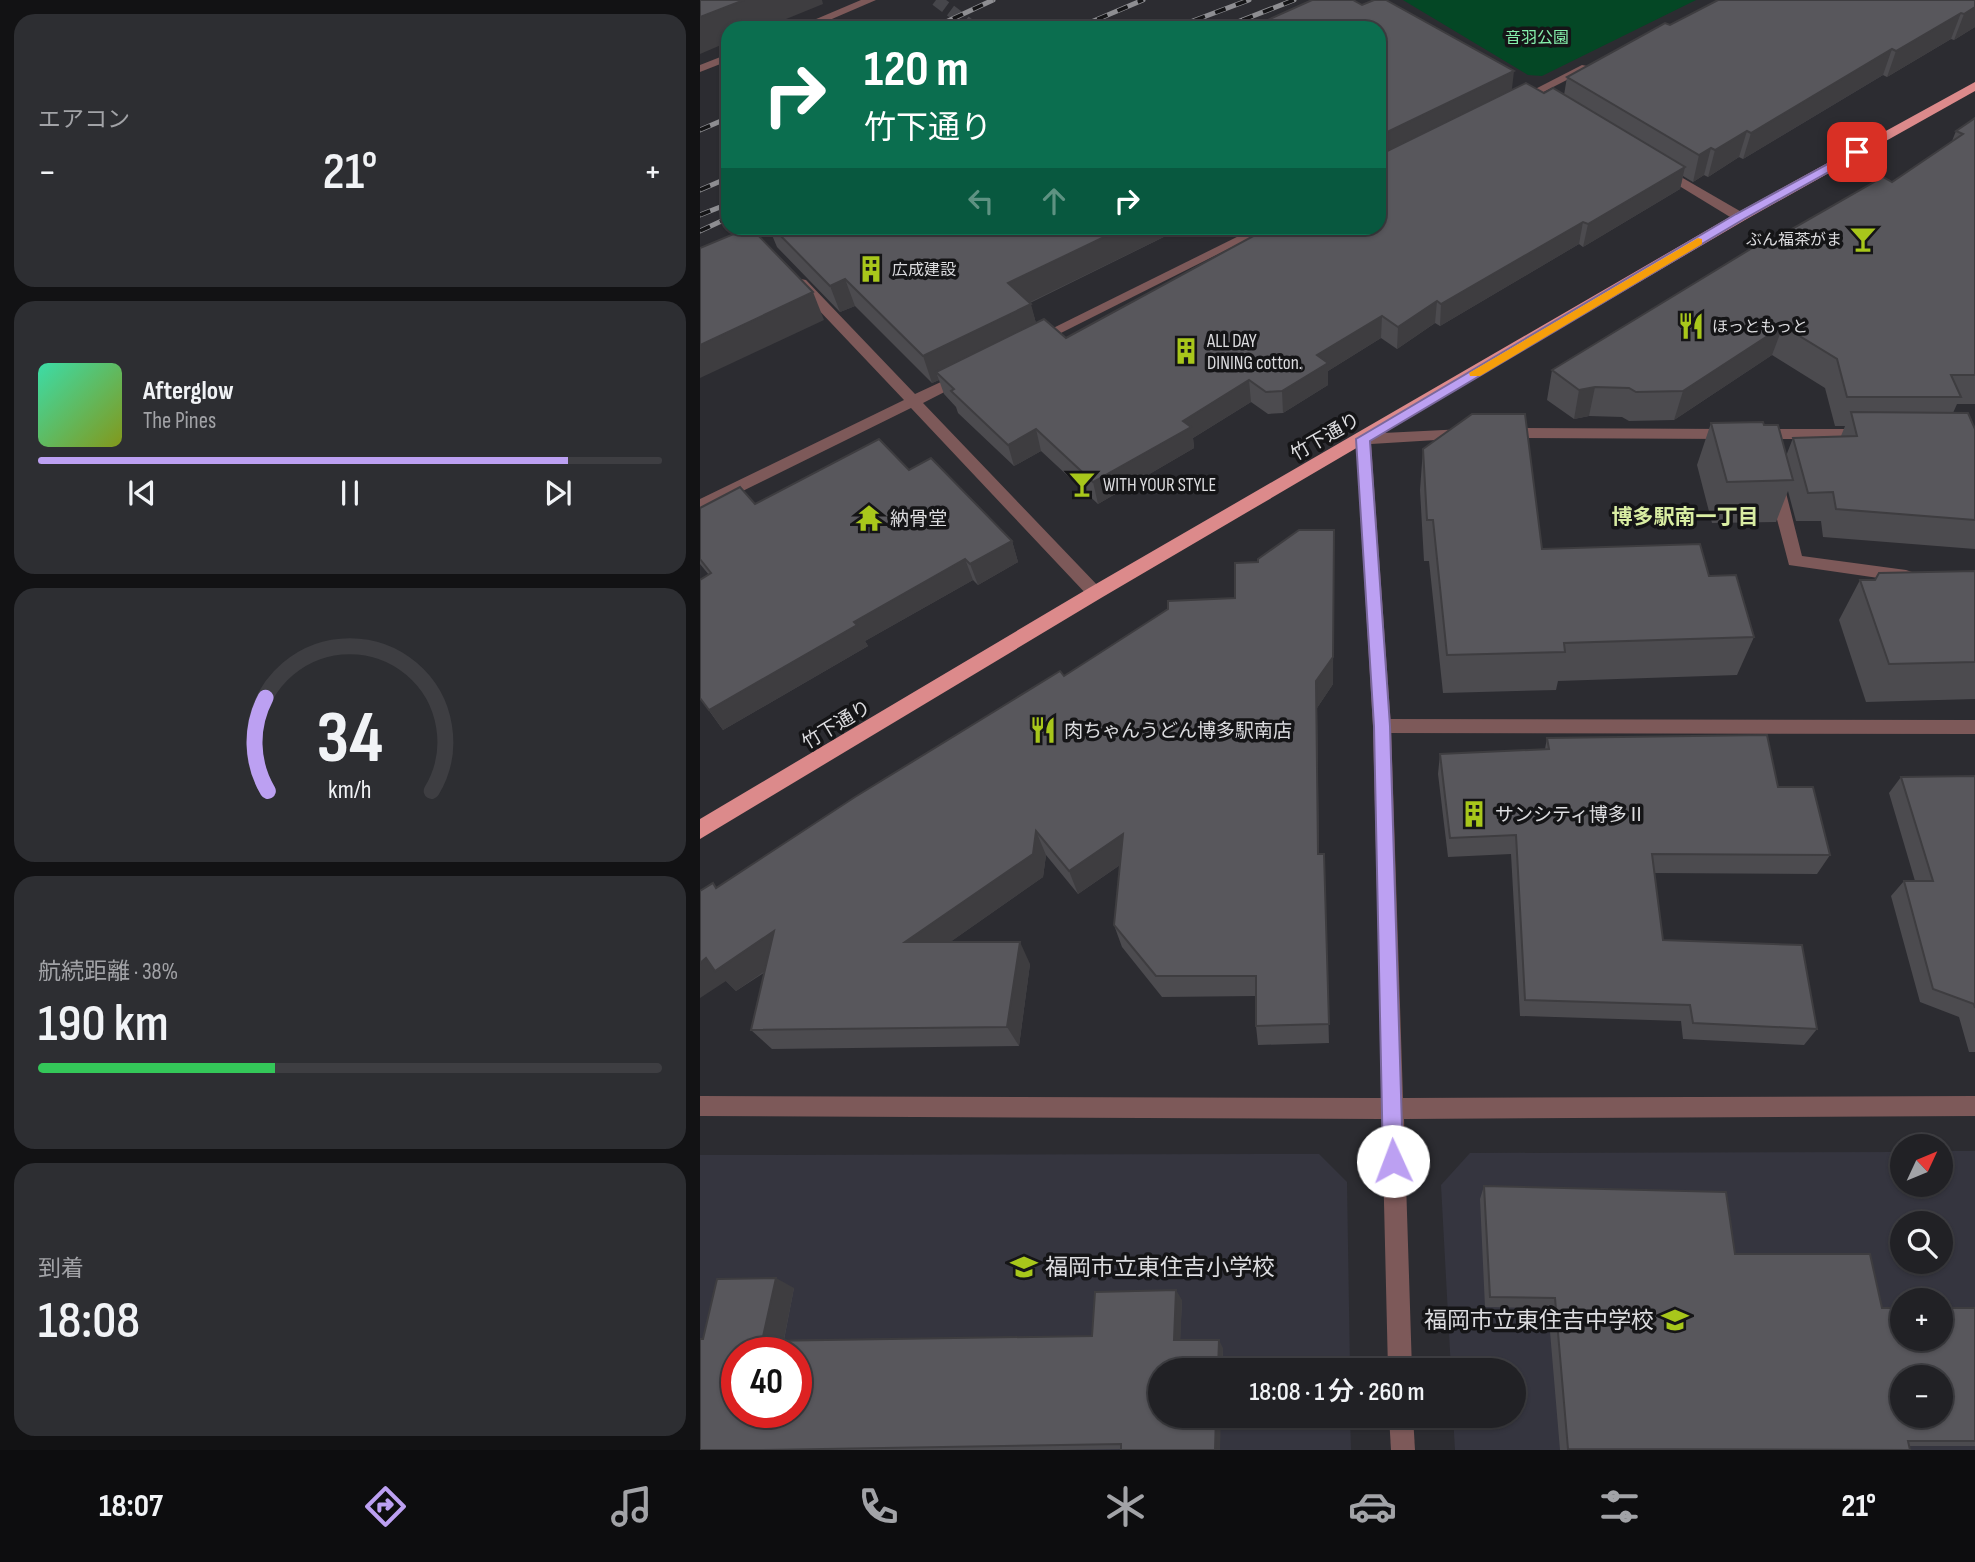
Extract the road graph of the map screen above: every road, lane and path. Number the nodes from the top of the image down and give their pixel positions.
1 (871, 0) edge
2 (818, 21) edge
3 (721, 60) edge
4 (1593, 64) edge
5 (700, 69) edge
6 (1521, 86) edge
7 (1975, 86) edge
8 (1533, 93) junction
9 (1545, 100) edge
10 (1510, 105) edge
11 (1653, 165) edge
12 (1740, 217) junction
13 (755, 235) edge
14 (1250, 235) edge
15 (700, 253) edge
16 (790, 272) edge
17 (1021, 348) edge
18 (973, 372) edge
19 (912, 402) junction
20 (1882, 434) edge
21 (1363, 439) junction
22 (1773, 472) edge
23 (700, 506) edge
24 (1920, 578) edge
25 (1095, 593) junction
26 (1382, 726) junction
27 (1975, 726) edge
28 (700, 830) edge
29 (700, 1105) edge
30 (1975, 1106) edge
31 (1391, 1109) junction
32 (1400, 1358) edge
33 (1401, 1428) edge
34 (1402, 1450) edge

1 - 2 street
3 - 5 street
4 - 8 street
6 - 8 street
7 - 12 highway, 竹下通り
8 - 9 street
8 - 10 street
11 - 12 street
12 - 21 highway, 竹下通り
13 - 15 street
14 - 17 street
16 - 19 street
18 - 19 street
19 - 23 street
19 - 25 street
20 - 21 street
21 - 25 highway, 竹下通り
21 - 26 street
22 - 24 street
25 - 28 highway, 竹下通り
26 - 27 street
26 - 31 street
29 - 31 street
30 - 31 street
31 - 32 street
33 - 34 street

